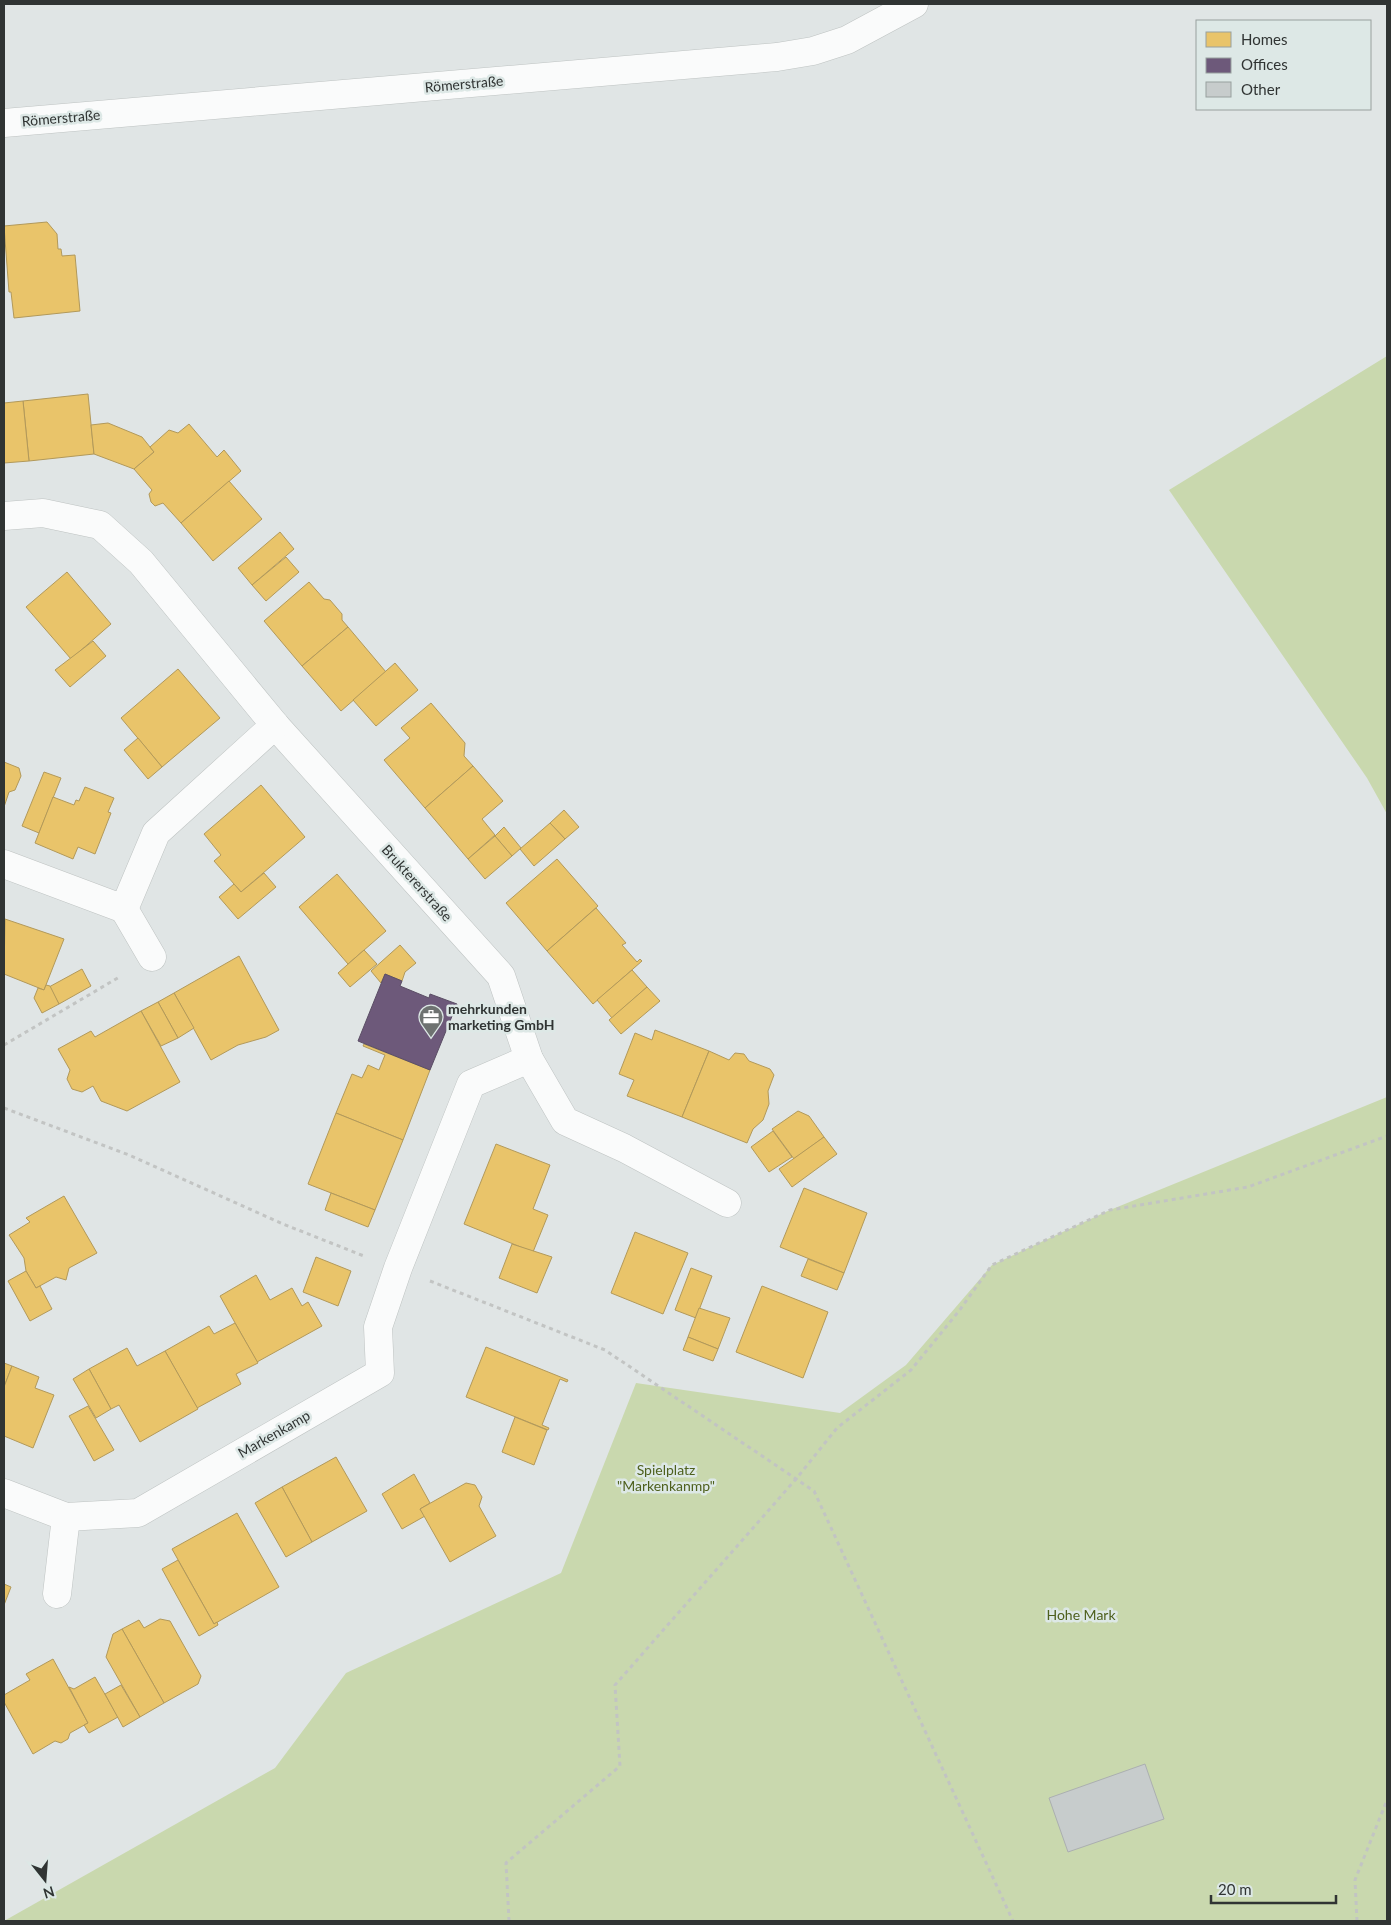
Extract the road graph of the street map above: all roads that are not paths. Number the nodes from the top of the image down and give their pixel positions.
1 (914, 4) edge
2 (4, 123) edge
3 (4, 516) edge
4 (275, 725) junction
5 (4, 864) edge
6 (124, 909) junction
7 (152, 958) road end
8 (529, 1059) junction
9 (728, 1203) dead end
10 (4, 1493) edge
11 (66, 1517) junction
12 (58, 1594) dead end

1 - 2 street, Römerstraße
3 - 4 street, Bruktererstraße
4 - 6 street
4 - 8 street, Bruktererstraße
5 - 6 street
6 - 7 street
8 - 9 street, Bruktererstraße
8 - 11 street, Markenkamp
10 - 11 street, Markenkamp
11 - 12 street

